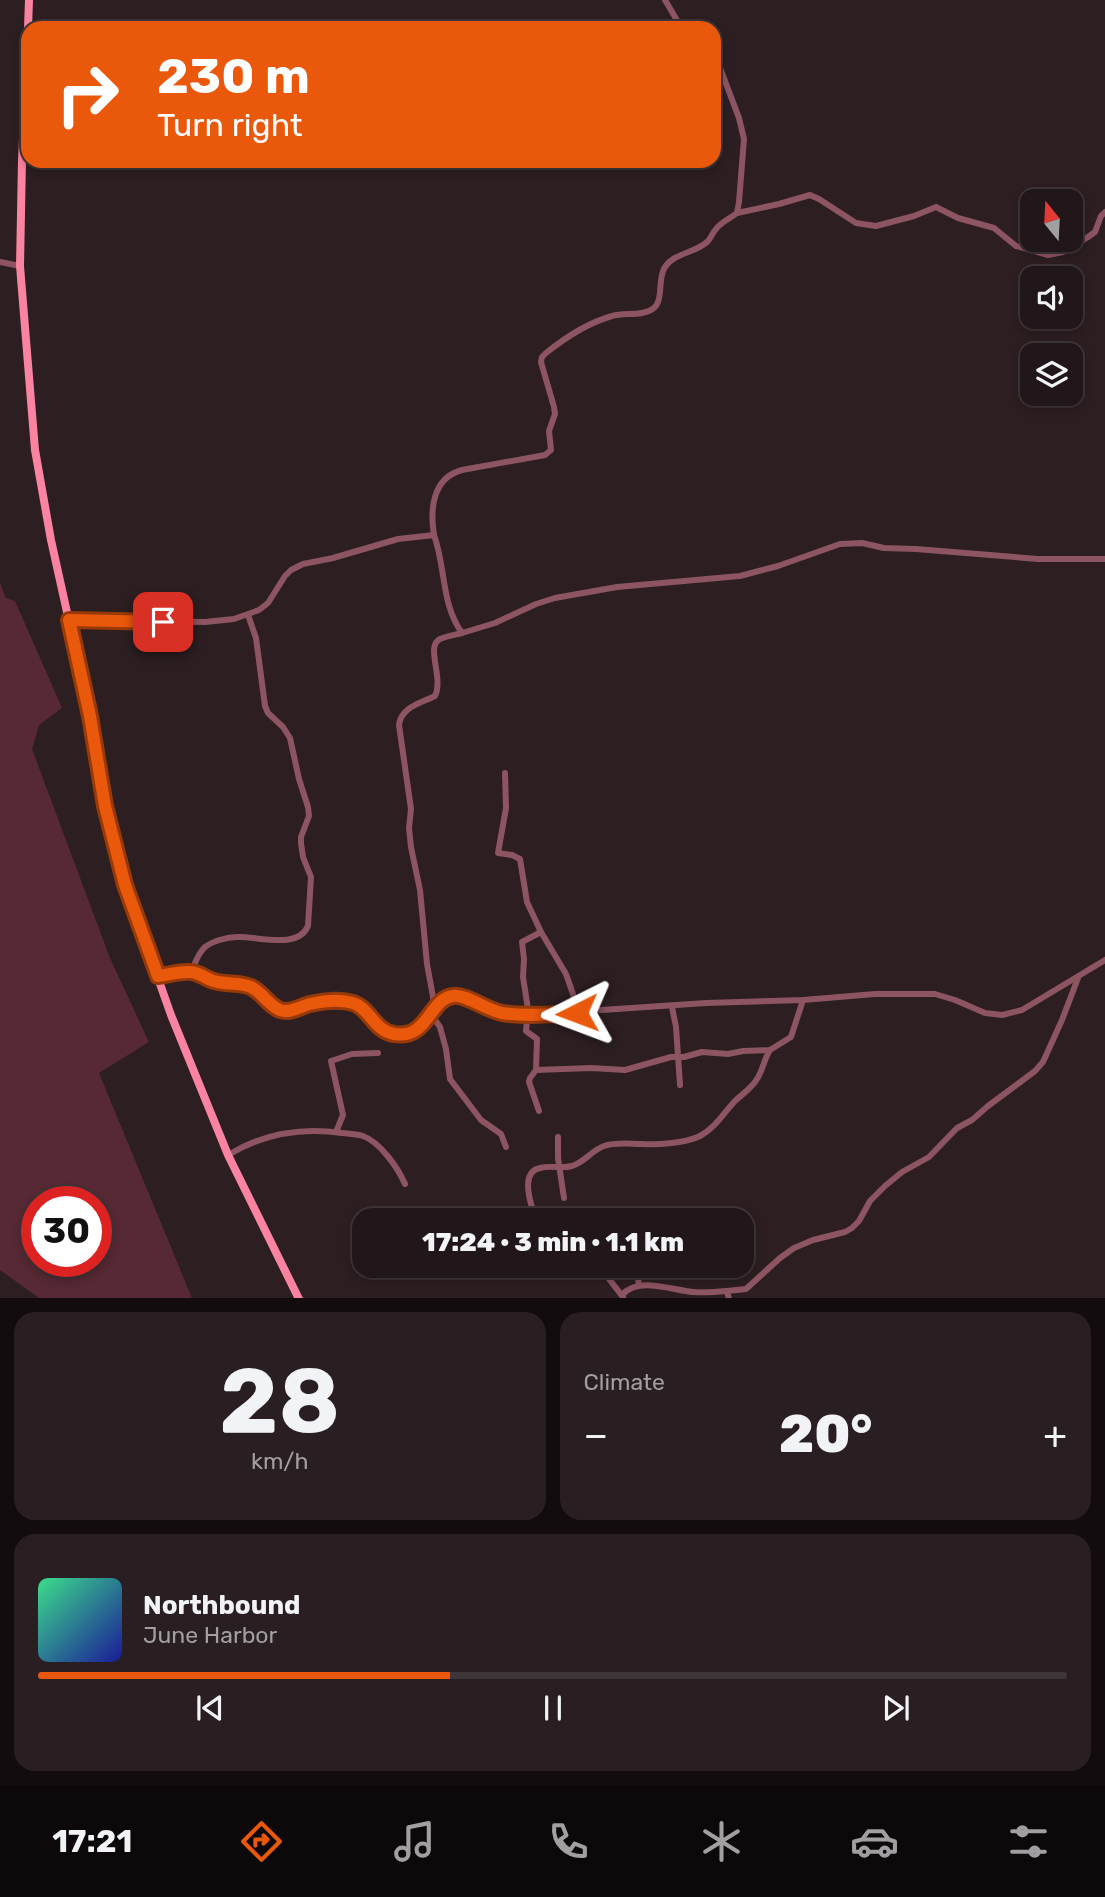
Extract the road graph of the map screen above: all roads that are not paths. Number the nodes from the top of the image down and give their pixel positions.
1 (29, 0) edge
2 (665, 0) edge
3 (28, 21) edge
4 (677, 21) edge
5 (721, 70) edge
6 (22, 168) edge
7 (1105, 212) edge
8 (737, 213) junction
9 (0, 262) edge
10 (20, 266) junction
11 (434, 535) junction
12 (1105, 559) edge
13 (248, 615) junction
14 (69, 620) junction
15 (462, 633) junction
16 (505, 773) dead end
17 (541, 932) junction
18 (1105, 960) edge
19 (192, 971) junction
20 (158, 976) junction
21 (1078, 978) junction
22 (803, 1000) junction
23 (672, 1007) junction
24 (433, 1011) junction
25 (577, 1013) junction
26 (527, 1015) junction
27 (770, 1050) junction
28 (378, 1053) dead end
29 (678, 1056) junction
30 (536, 1070) junction
31 (680, 1085) dead end
32 (539, 1111) dead end
33 (337, 1132) junction
34 (558, 1137) dead end
35 (506, 1147) dead end
36 (228, 1155) junction
37 (560, 1168) junction
38 (405, 1184) dead end
39 (564, 1198) dead end
40 (532, 1208) edge
41 (608, 1278) edge
42 (638, 1278) edge
43 (639, 1285) junction
44 (728, 1295) edge
45 (623, 1297) edge
46 (299, 1298) edge

1 - 3 main road
2 - 4 street
5 - 8 street
6 - 10 main road
7 - 8 street
8 - 11 street
9 - 10 street
10 - 14 main road
11 - 13 street
11 - 15 street
12 - 15 street
13 - 14 street
13 - 19 street
14 - 20 main road
15 - 24 street
16 - 17 street
17 - 25 street
17 - 26 street
18 - 21 street
19 - 20 street
19 - 24 street
20 - 36 main road
21 - 22 street
21 - 44 street
22 - 23 street
22 - 27 street
23 - 25 street
23 - 29 street
24 - 26 street
24 - 35 street
25 - 26 street
26 - 30 street
27 - 29 street
27 - 37 street
28 - 33 street
29 - 30 street
29 - 31 street
30 - 32 street
33 - 36 street
33 - 38 street
34 - 37 street
36 - 46 main road
37 - 39 street
37 - 40 street
41 - 45 street
42 - 43 street
43 - 44 street
43 - 45 street

